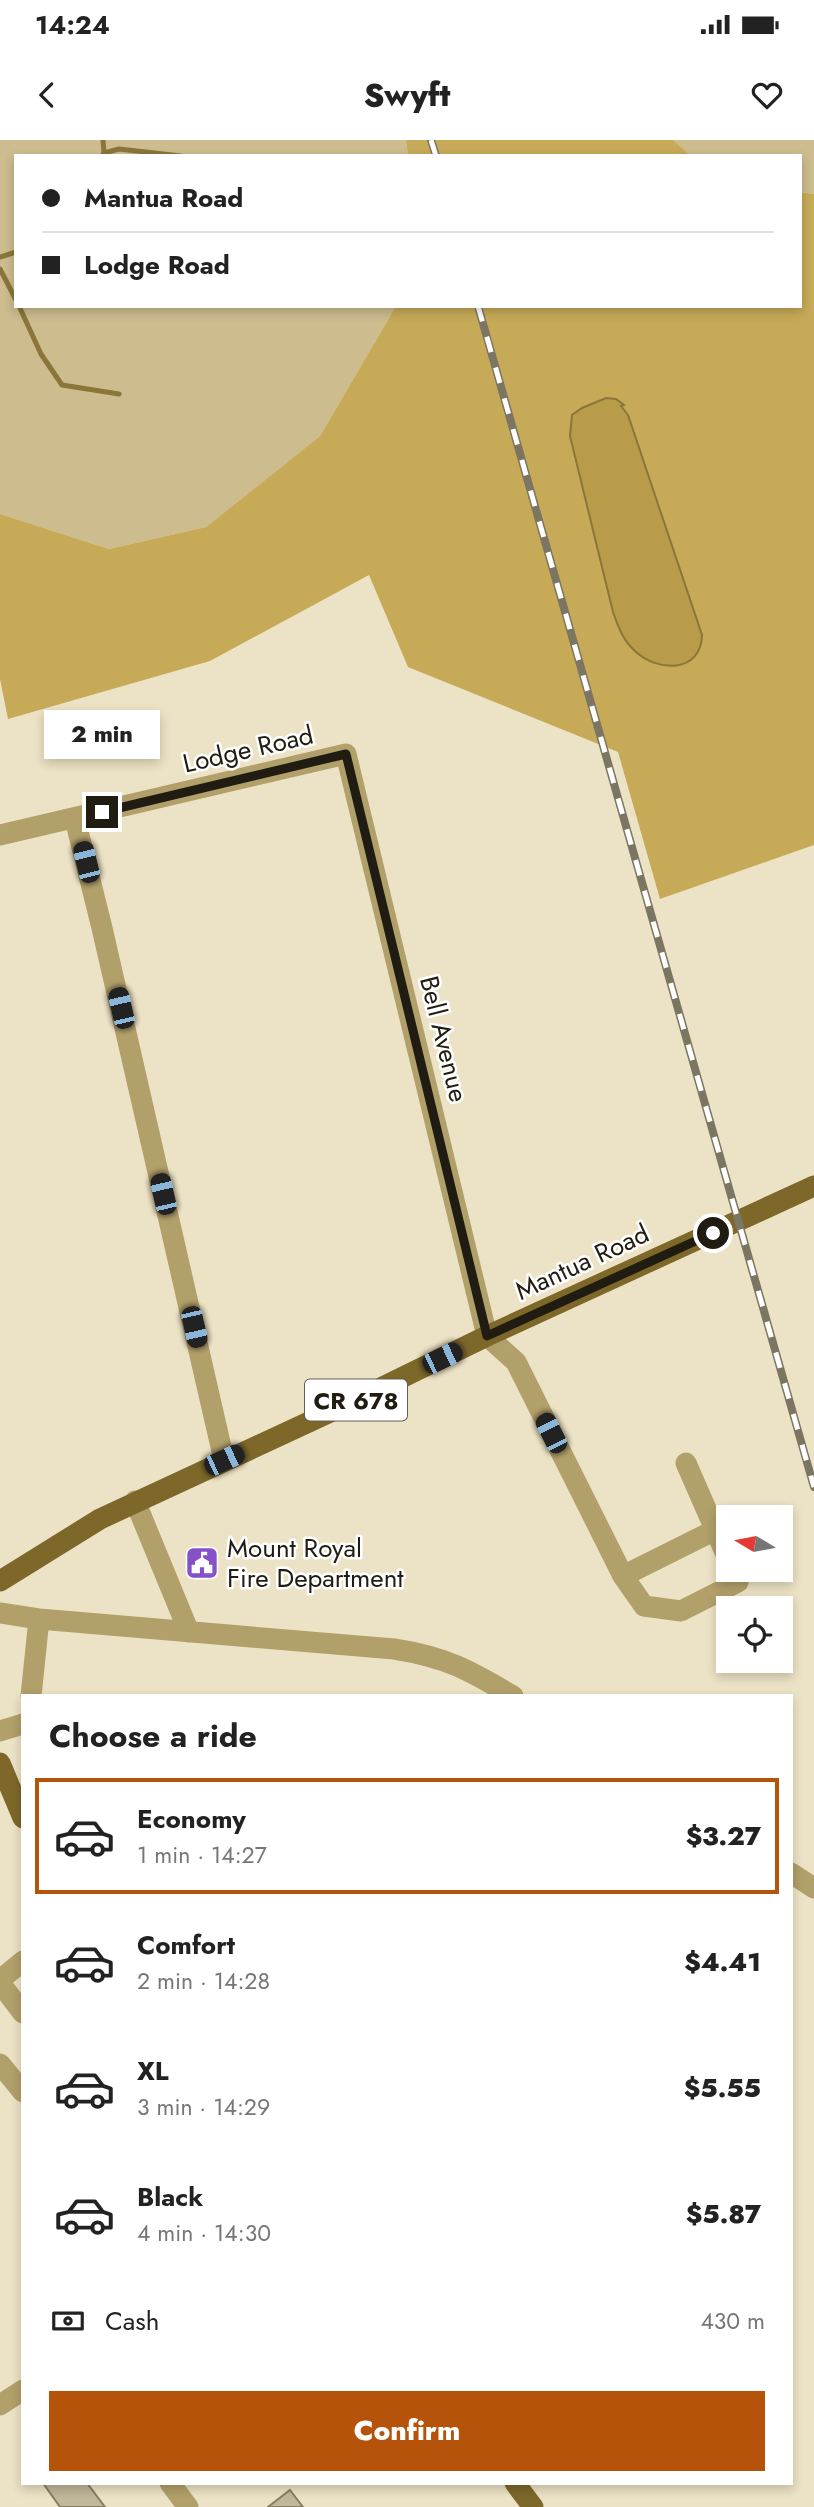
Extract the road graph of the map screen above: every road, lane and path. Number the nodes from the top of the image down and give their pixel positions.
1 (346, 754) joint
2 (75, 818) junction
3 (0, 835) edge
4 (814, 1186) edge
5 (487, 1336) junction
6 (224, 1460) junction
7 (686, 1463) dead end
8 (135, 1502) junction
9 (715, 1530) joint
10 (623, 1576) junction
11 (0, 1581) edge
12 (738, 1582) edge
13 (0, 1613) edge
14 (39, 1619) junction
15 (189, 1632) junction
16 (31, 1694) edge
17 (510, 1694) edge
18 (21, 1725) edge
19 (0, 1731) edge
20 (0, 1763) edge
21 (21, 1813) edge
22 (793, 1874) edge
23 (814, 1888) edge
24 (21, 1963) edge
25 (0, 1982) edge
26 (21, 2010) edge
27 (0, 2064) edge
28 (21, 2090) edge
29 (21, 2391) edge
30 (0, 2406) edge
31 (172, 2485) edge
32 (516, 2485) edge
33 (188, 2507) edge
34 (533, 2507) edge

1 - 2 street, Lodge Road
1 - 5 street, Bell Avenue
2 - 3 street, Lodge Road
2 - 6 street
4 - 5 main road, Mantua Road / CR 678
5 - 6 main road, Mantua Road / CR 678
5 - 10 street
6 - 8 main road, Mantua Road / CR 678
7 - 9 street
8 - 11 main road, Mantua Road / CR 678
8 - 15 street
9 - 10 street
10 - 12 street
13 - 14 street
14 - 15 street
14 - 16 street
15 - 17 street
18 - 19 street
20 - 21 main road
22 - 23 street
24 - 25 street
25 - 26 street
27 - 28 street
29 - 30 street
31 - 33 street
32 - 34 main road

